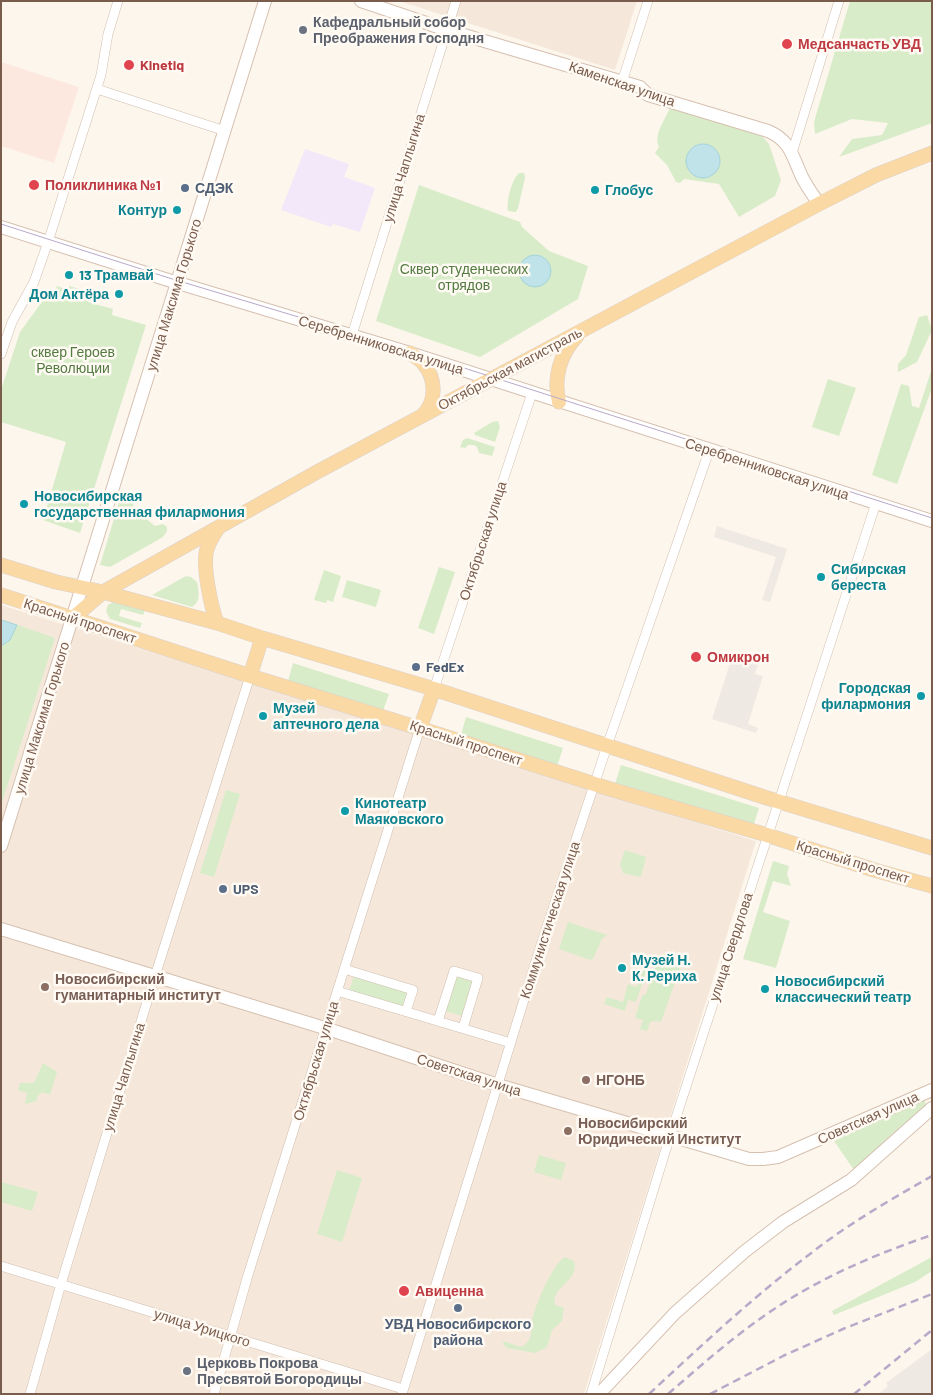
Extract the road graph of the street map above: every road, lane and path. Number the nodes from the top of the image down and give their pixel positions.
1 (118, 1) edge
2 (265, 1) edge
3 (361, 1) edge
4 (456, 1) edge
5 (648, 1) edge
6 (839, 1) edge
7 (447, 30) junction
8 (622, 82) junction
9 (97, 88) junction
10 (225, 131) junction
11 (792, 153) junction
12 (929, 155) edge
13 (819, 204) junction
14 (1, 226) edge
15 (48, 242) junction
16 (178, 282) junction
17 (581, 331) junction
18 (352, 335) junction
19 (410, 353) junction
20 (1, 354) edge
21 (491, 379) junction
22 (532, 393) junction
23 (559, 402) junction
24 (420, 418) junction
25 (709, 451) junction
26 (876, 503) junction
27 (932, 521) edge
28 (218, 527) junction
29 (1, 566) edge
30 (82, 588) junction
31 (103, 592) junction
32 (1, 595) edge
33 (73, 618) junction
34 (217, 623) junction
35 (262, 638) junction
36 (250, 676) junction
37 (434, 689) junction
38 (420, 728) junction
39 (607, 746) junction
40 (595, 784) junction
41 (778, 801) junction
42 (767, 835) junction
43 (1, 846) edge
44 (932, 848) edge
45 (932, 886) edge
46 (1, 929) edge
47 (344, 969) junction
48 (155, 976) junction
49 (337, 991) junction
50 (406, 1011) junction
51 (438, 1021) junction
52 (326, 1028) junction
53 (463, 1028) junction
54 (511, 1044) junction
55 (498, 1085) junction
56 (932, 1090) edge
57 (932, 1108) edge
58 (670, 1136) junction
59 (1, 1266) edge
60 (61, 1284) junction
61 (230, 1336) junction
62 (403, 1392) edge
63 (30, 1394) edge
64 (214, 1394) edge
65 (591, 1394) edge
66 (599, 1394) edge

1 - 9 street
2 - 10 street, улица Максима Горького
3 - 7 street, Каменская улица
4 - 7 street, улица Чаплыгина
5 - 8 street
6 - 11 street
7 - 8 street, Каменская улица
7 - 18 street, улица Чаплыгина
8 - 11 street, Каменская улица
9 - 10 street
9 - 15 street
10 - 16 street, улица Максима Горького
11 - 13 street, Каменская улица
12 - 13 main road, Октябрьская магистраль
13 - 17 main road, Октябрьская магистраль
14 - 15 street, Серебренниковская улица
15 - 16 street, Серебренниковская улица
15 - 20 street
16 - 18 street, Серебренниковская улица
16 - 30 street, улица Максима Горького
17 - 21 main road, Октябрьская магистраль
17 - 23 main road
18 - 19 street, Серебренниковская улица
19 - 21 street, Серебренниковская улица
19 - 24 main road
21 - 22 street, Серебренниковская улица
21 - 24 main road, Октябрьская магистраль
22 - 23 street, Серебренниковская улица
22 - 37 street, Октябрьская улица
23 - 25 street, Серебренниковская улица
24 - 28 main road, Октябрьская магистраль
25 - 26 street, Серебренниковская улица
25 - 39 street, Коммунистическая улица
26 - 27 street, Серебренниковская улица
26 - 41 street, улица Свердлова
28 - 31 main road, Октябрьская магистраль
28 - 34 main road
29 - 30 main road, Красный проспект
30 - 31 main road, Красный проспект
30 - 33 street, улица Максима Горького
31 - 33 main road, Октябрьская магистраль
31 - 34 main road, Красный проспект
32 - 33 main road, Красный проспект
33 - 36 main road, Красный проспект
33 - 43 street, улица Максима Горького
34 - 35 main road, Красный проспект
35 - 36 main road
35 - 37 main road, Красный проспект
36 - 38 main road, Красный проспект
36 - 48 street, улица Чаплыгина
37 - 38 main road
37 - 39 main road, Красный проспект
38 - 40 main road, Красный проспект
38 - 47 street, Октябрьская улица
39 - 40 street, Коммунистическая улица
39 - 41 main road, Красный проспект
40 - 42 main road, Красный проспект
40 - 54 street, Коммунистическая улица
41 - 42 street, улица Свердлова
41 - 44 main road, Красный проспект
42 - 45 main road, Красный проспект
42 - 58 street, улица Свердлова
46 - 48 street, Советская улица
47 - 49 street, Октябрьская улица
47 - 50 street
48 - 52 street, Советская улица
48 - 60 street, улица Чаплыгина
49 - 50 street
49 - 52 street, Октябрьская улица
50 - 51 street
51 - 53 street
51 - 53 street
52 - 55 street, Советская улица
52 - 61 street, Октябрьская улица
53 - 54 street
54 - 55 street, Коммунистическая улица
55 - 58 street, Советская улица
55 - 62 street, Коммунистическая улица
56 - 58 street, Советская улица
57 - 66 street
58 - 65 street, улица Свердлова
59 - 60 street, улица Урицкого
60 - 61 street, улица Урицкого
60 - 63 street, улица Чаплыгина
61 - 62 street, улица Урицкого
61 - 64 street, Октябрьская улица

